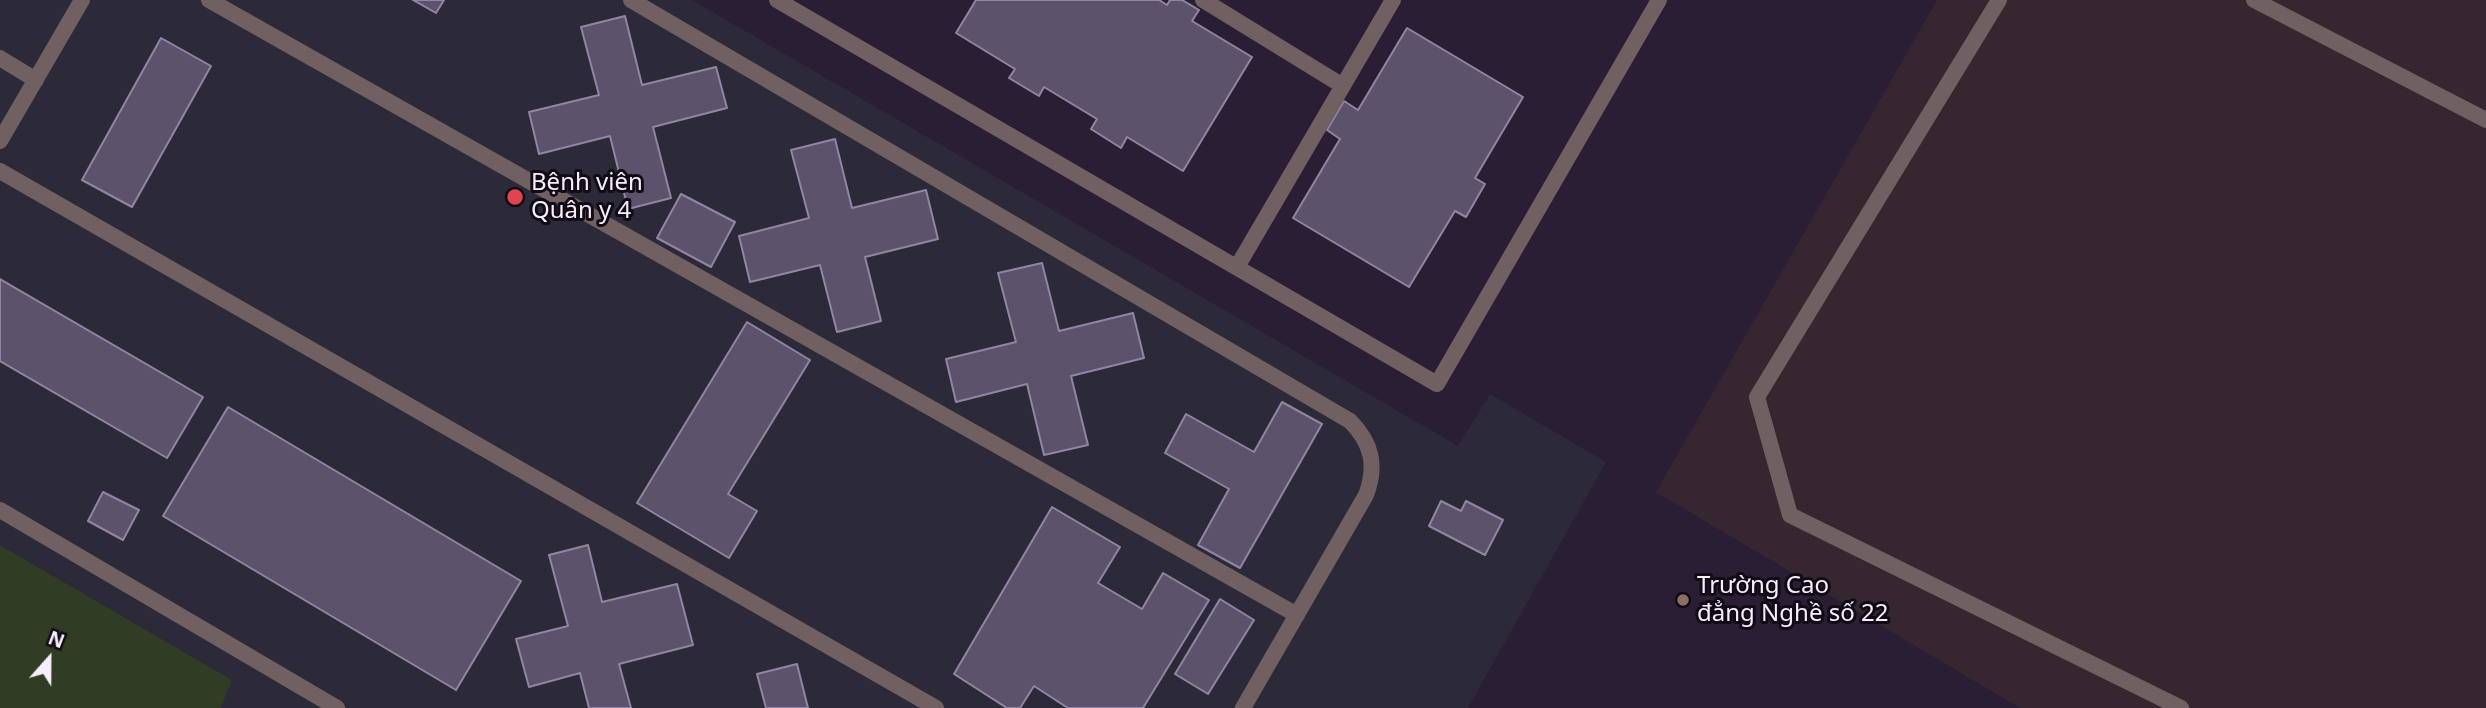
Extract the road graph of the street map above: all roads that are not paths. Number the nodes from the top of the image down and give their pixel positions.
1 (82, 0) edge
2 (209, 0) edge
3 (631, 0) edge
4 (778, 0) edge
5 (1203, 0) edge
6 (1393, 0) edge
7 (1659, 0) edge
8 (1999, 0) edge
9 (2258, 1) edge
10 (0, 58) edge
11 (36, 80) junction
12 (1343, 86) junction
13 (2486, 120) edge
14 (0, 141) edge
15 (0, 171) edge
16 (1237, 267) junction
17 (0, 510) edge
18 (1297, 615) junction
19 (337, 708) edge
20 (936, 708) edge
21 (1243, 708) edge
22 (2181, 708) edge

1 - 11 lane
2 - 18 lane
3 - 18 lane
4 - 16 lane
5 - 12 lane
6 - 12 lane
7 - 16 lane
8 - 22 lane
9 - 13 lane
10 - 11 lane
11 - 14 lane
12 - 16 lane
15 - 20 lane
17 - 19 lane
18 - 21 lane

